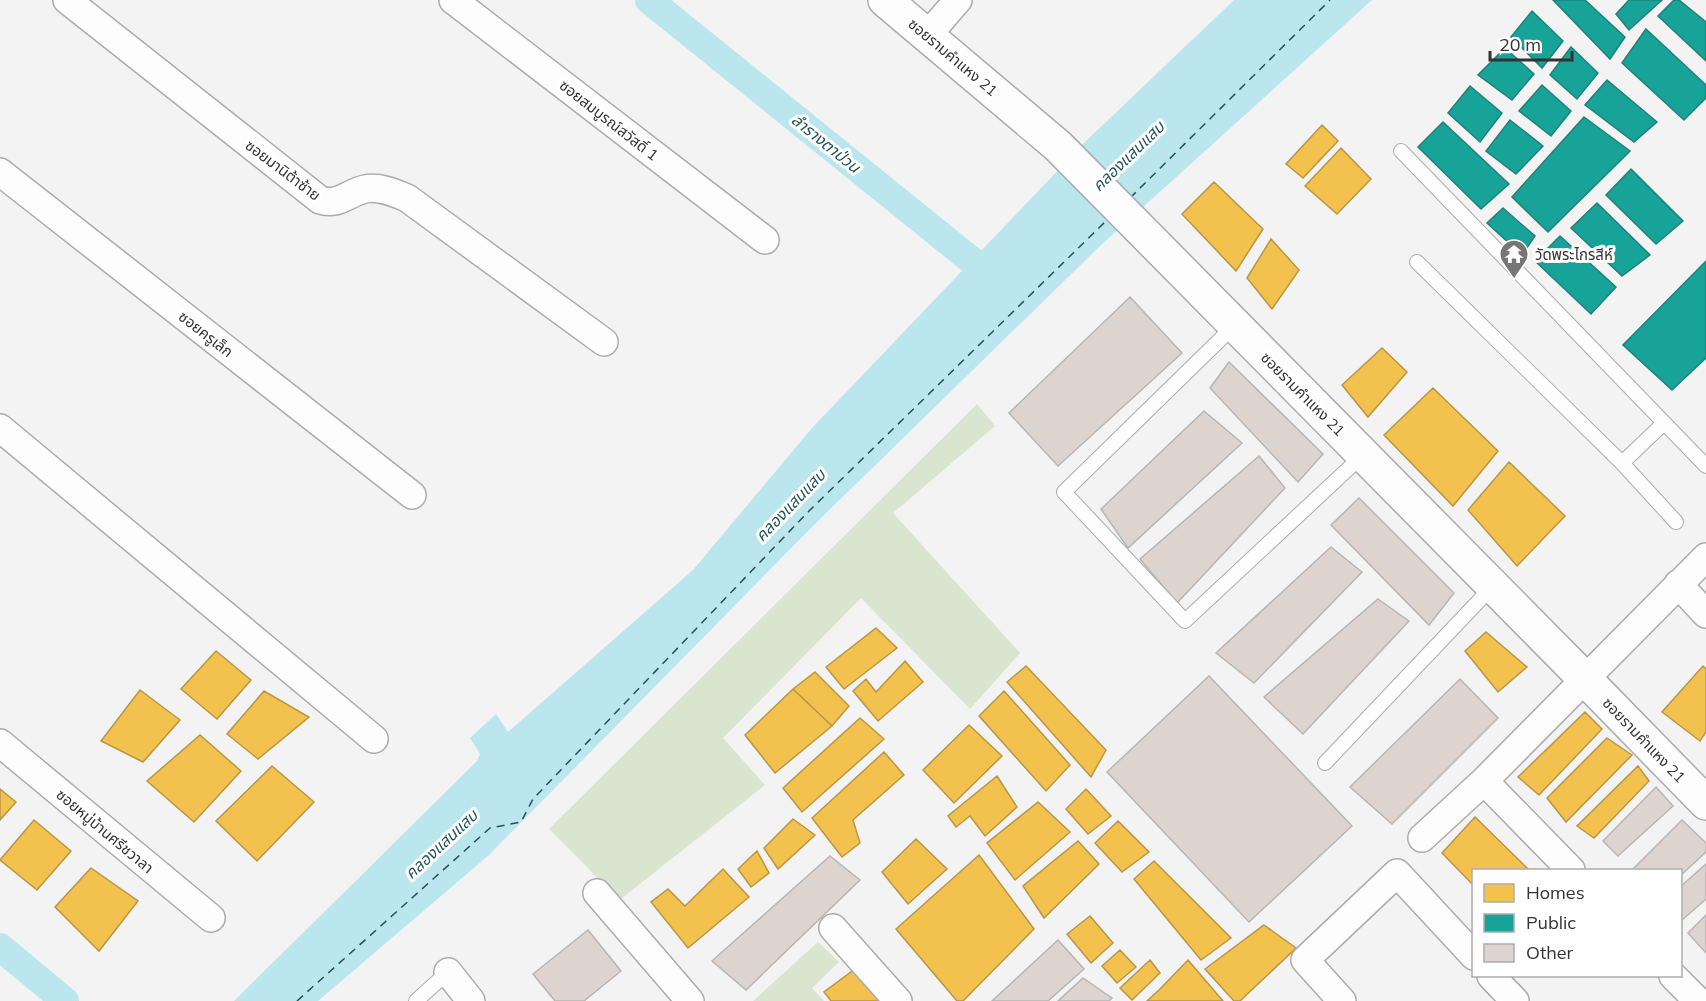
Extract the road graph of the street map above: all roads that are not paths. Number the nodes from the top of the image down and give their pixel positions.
1 (67, 0) edge
2 (453, 0) edge
3 (885, 0) edge
4 (958, 0) edge
5 (927, 36) junction
6 (1401, 151) dead end
7 (0, 172) edge
8 (765, 240) dead end
9 (1417, 262) dead end
10 (1235, 325) junction
11 (604, 342) dead end
12 (1664, 423) junction
13 (0, 428) edge
14 (1363, 455) junction
15 (1622, 463) junction
16 (1706, 466) edge
17 (412, 495) dead end
18 (1676, 522) dead end
19 (1706, 558) edge
20 (1678, 584) junction
21 (1493, 586) junction
22 (1706, 614) edge
23 (1586, 679) junction
24 (374, 739) dead end
25 (0, 743) edge
26 (1325, 763) dead end
27 (1484, 781) junction
28 (1706, 804) edge
29 (1422, 838) dead end
30 (1570, 869) edge
31 (597, 893) dead end
32 (211, 918) dead end
33 (833, 928) dead end
34 (1472, 955) edge
35 (447, 972) joint
36 (1493, 977) edge
37 (1675, 977) edge
38 (416, 1001) edge
39 (471, 1001) edge
40 (690, 1001) edge
41 (898, 1001) edge
42 (1342, 1001) edge
43 (1515, 1001) edge
44 (1698, 1001) edge

1 - 11 street, ซอยมานิต้าซ้าย
2 - 8 street, ซอยสมบูรณ์สวัสดิ์ 1
3 - 5 street, ซอยรามคำแหง 21
4 - 5 street
5 - 10 street, ซอยรามคำแหง 21
6 - 12 lane
7 - 17 street, ซอยครูเล็ก
9 - 15 lane
10 - 14 street, ซอยรามคำแหง 21
10 - 14 lane
12 - 15 lane
12 - 16 lane
13 - 24 street
14 - 21 street, ซอยรามคำแหง 21
15 - 18 lane
19 - 20 street
20 - 22 street
20 - 23 street
21 - 23 street, ซอยรามคำแหง 21
21 - 26 lane
23 - 27 street
23 - 28 street, ซอยรามคำแหง 21
25 - 32 street, ซอยหมู่บ้านศรีชวาลา
27 - 29 street
27 - 30 street
31 - 40 street
33 - 41 street
34 - 42 street
35 - 38 lane
35 - 39 street
36 - 43 street
37 - 44 street

